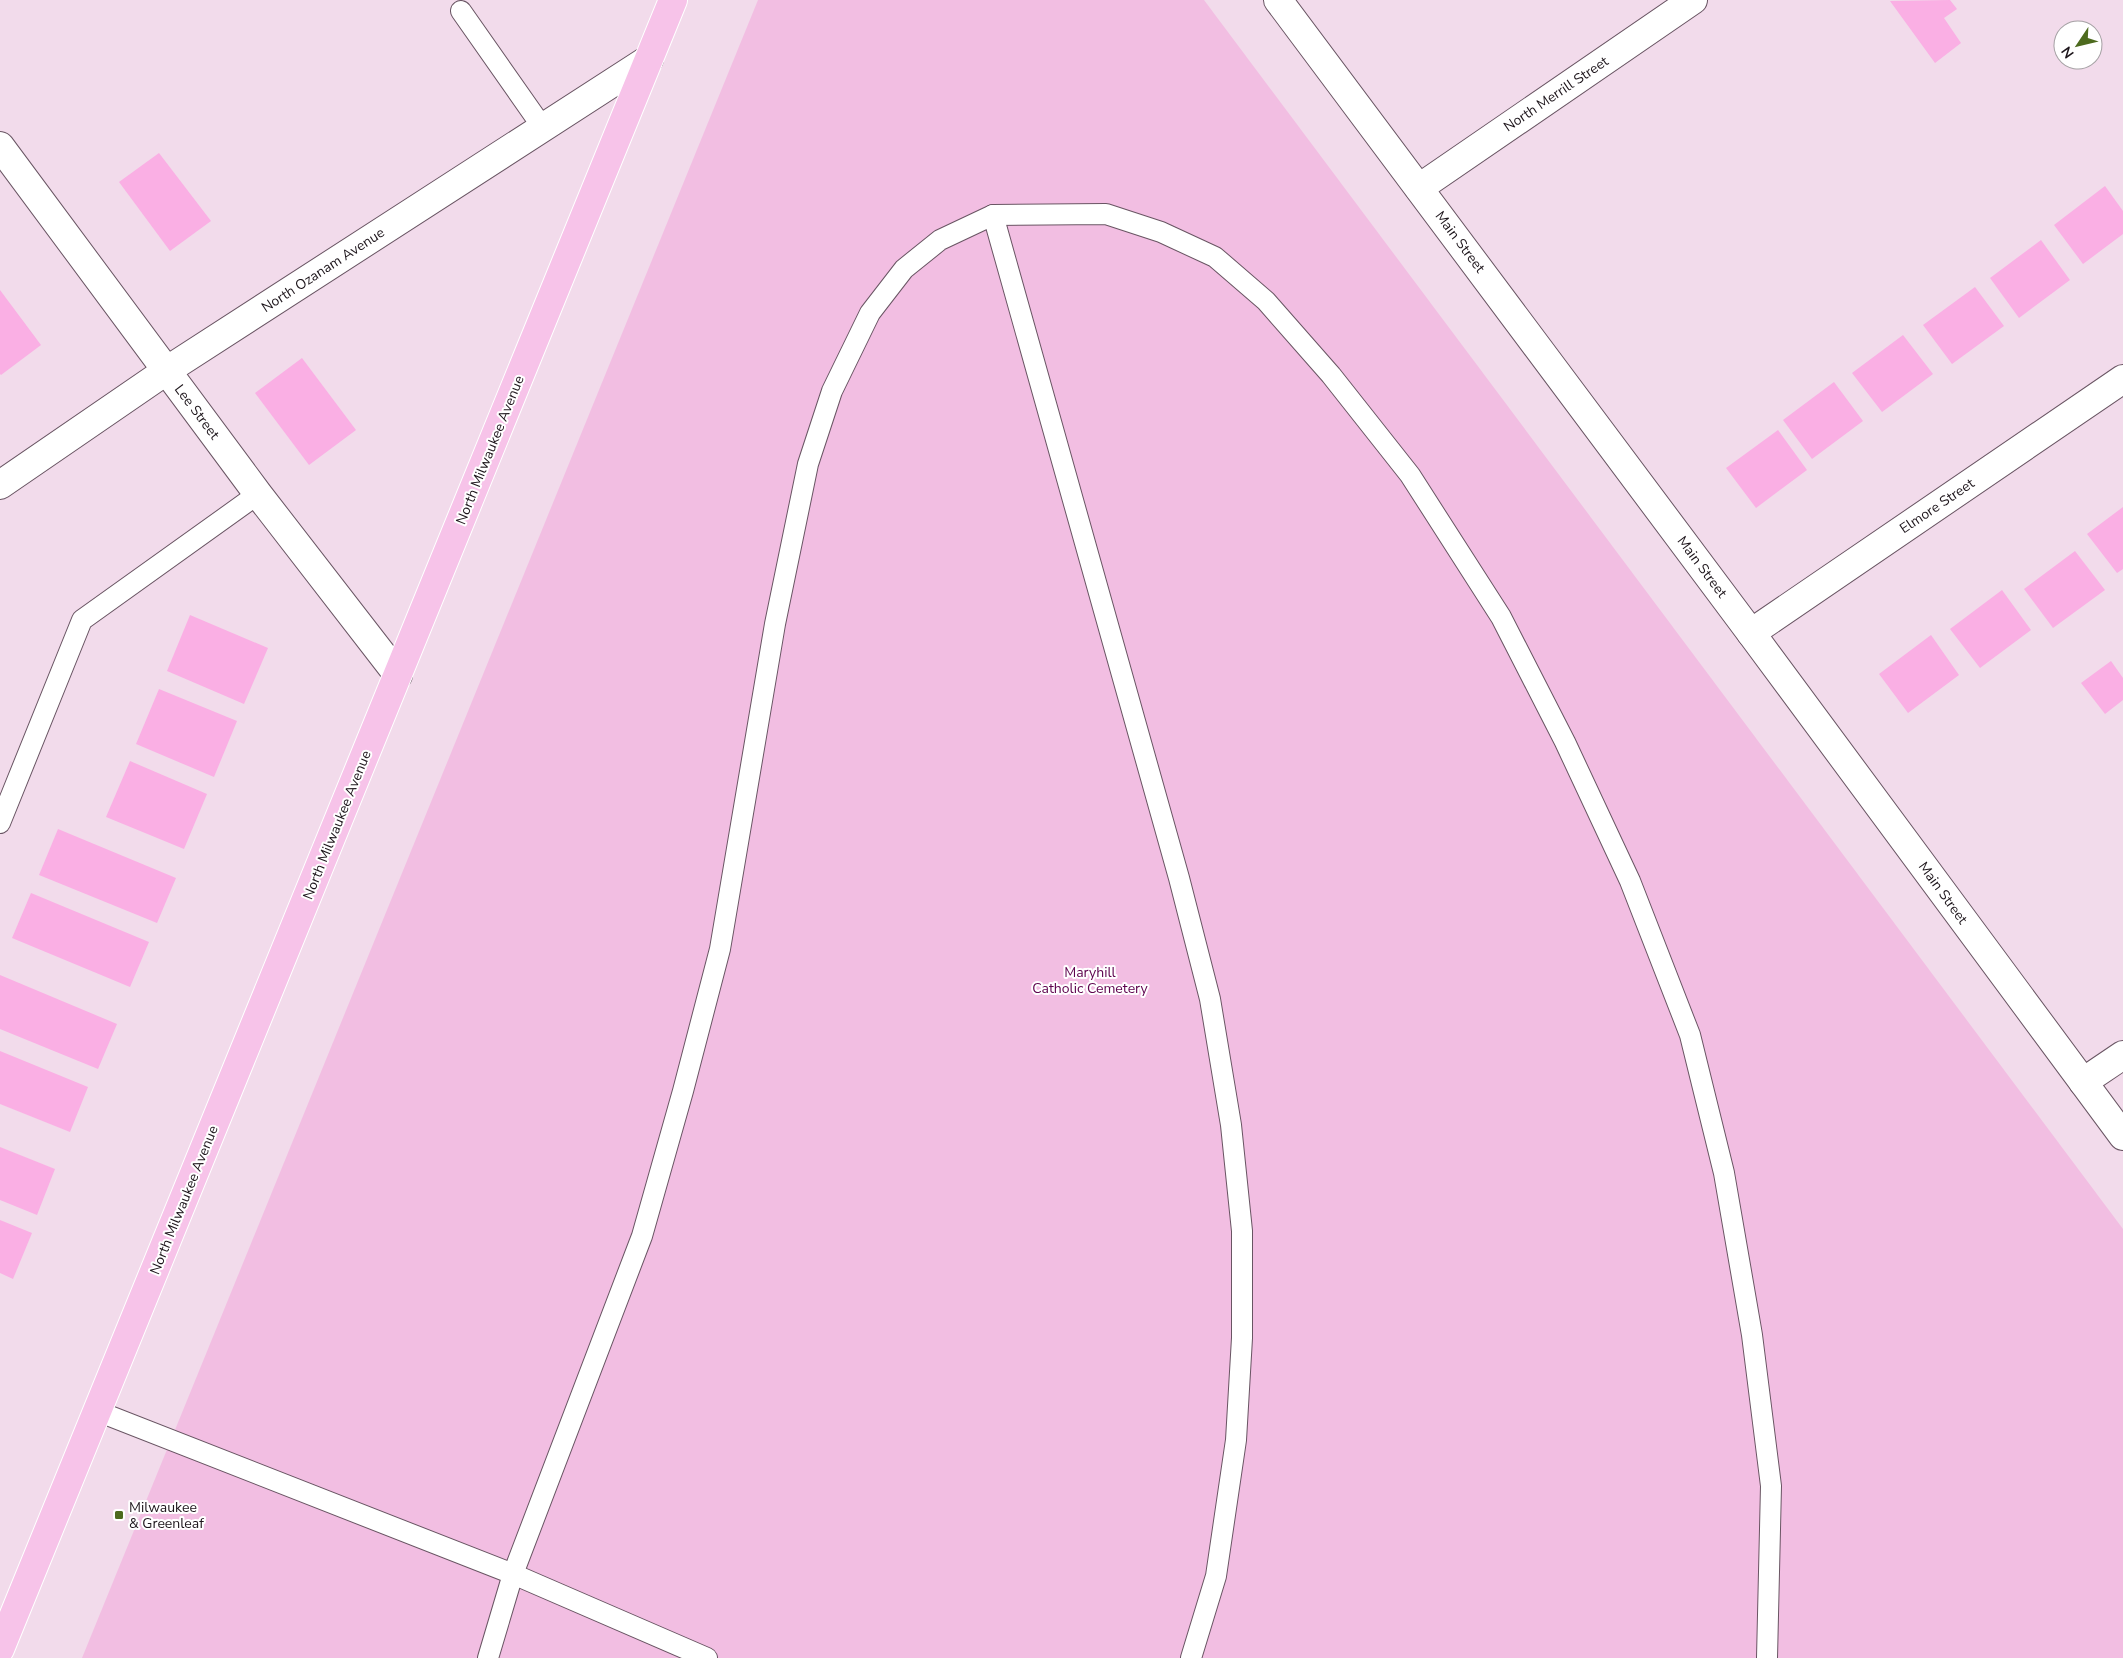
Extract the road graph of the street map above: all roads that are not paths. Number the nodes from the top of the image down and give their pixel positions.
1 (673, 0) edge
2 (1278, 0) edge
3 (1693, 0) edge
4 (461, 11) dead end
5 (649, 60) junction
6 (543, 128) junction
7 (0, 146) edge
8 (1419, 188) junction
9 (993, 215) junction
10 (166, 371) junction
11 (2123, 379) edge
12 (0, 485) edge
13 (258, 494) junction
14 (1752, 633) junction
15 (398, 675) junction
16 (0, 823) edge
17 (2123, 1055) edge
18 (2082, 1082) junction
19 (2123, 1136) edge
20 (97, 1411) junction
21 (513, 1574) junction
22 (0, 1650) edge
23 (488, 1658) edge
24 (707, 1658) edge
25 (1191, 1658) edge
26 (1767, 1658) edge

1 - 5 main road, North Milwaukee Avenue
2 - 8 street, Main Street
3 - 8 street, North Merrill Street
4 - 6 lane
5 - 6 street, North Ozanam Avenue
5 - 15 main road, North Milwaukee Avenue
6 - 10 street, North Ozanam Avenue
7 - 10 street, Lee Street
8 - 14 street, Main Street
9 - 21 lane
9 - 25 lane
9 - 26 lane
10 - 12 street, North Ozanam Avenue
10 - 13 street, Lee Street
11 - 14 street, Elmore Street
13 - 15 street, Lee Street
13 - 16 lane
14 - 18 street, Main Street
15 - 20 main road, North Milwaukee Avenue
17 - 18 street
18 - 19 street, Main Street
20 - 21 lane
20 - 22 main road, North Milwaukee Avenue
21 - 23 lane
21 - 24 lane

